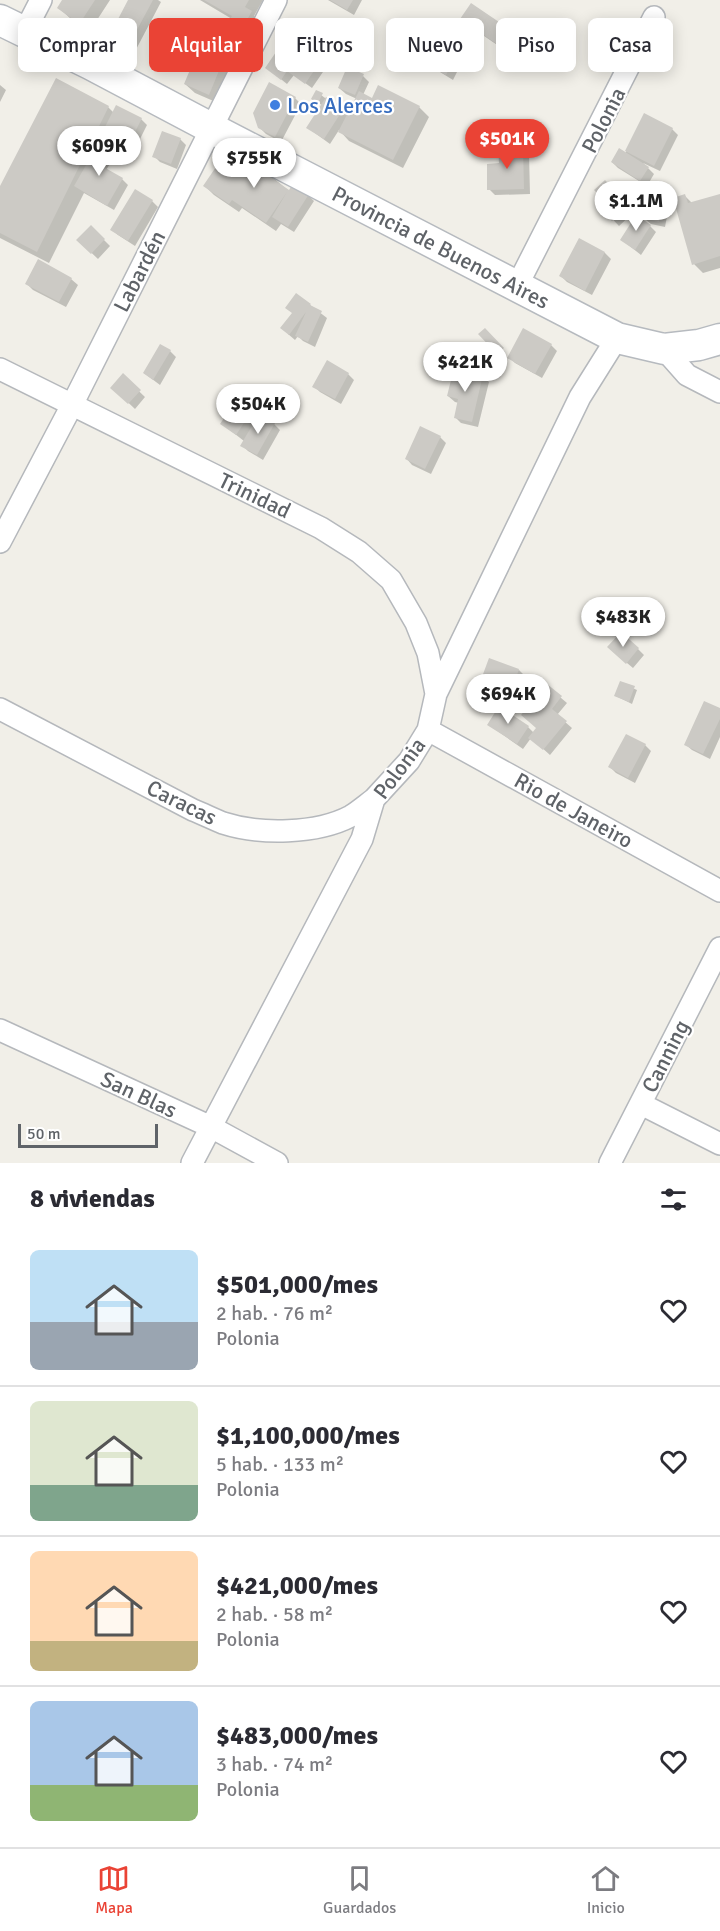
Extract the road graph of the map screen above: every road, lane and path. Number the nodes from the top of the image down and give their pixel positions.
1 (41, 0) edge
2 (276, 0) edge
3 (654, 17) dead end
4 (12, 25) edge
5 (211, 128) junction
6 (517, 286) junction
7 (617, 338) junction
8 (720, 339) edge
9 (664, 349) junction
10 (0, 369) edge
11 (720, 392) edge
12 (72, 405) junction
13 (0, 542) edge
14 (436, 694) junction
15 (0, 709) edge
16 (428, 730) junction
17 (374, 799) junction
18 (720, 891) edge
19 (720, 948) edge
20 (0, 1030) edge
21 (641, 1104) junction
22 (211, 1127) junction
23 (720, 1144) edge
24 (192, 1163) edge
25 (276, 1163) edge
26 (610, 1163) edge

1 - 4 street
2 - 5 street, Labardén
3 - 6 street, Polonia
4 - 5 main road, Provincia de Buenos Aires
5 - 6 main road, Provincia de Buenos Aires
5 - 12 street, Labardén
6 - 7 main road, Provincia de Buenos Aires
7 - 9 main road, Provincia de Buenos Aires
7 - 14 street, Polonia
8 - 9 main road, Provincia de Buenos Aires
9 - 11 street
10 - 12 street, Trinidad
12 - 13 street, Labardén
12 - 14 street, Trinidad
14 - 16 street, Polonia
15 - 17 street, Caracas
16 - 17 street, Polonia
16 - 18 street, Rio de Janeiro
17 - 22 street, Polonia
19 - 21 street, Canning
20 - 22 street, San Blas
21 - 23 street
21 - 26 street, Canning
22 - 24 street, Polonia
22 - 25 street, San Blas

